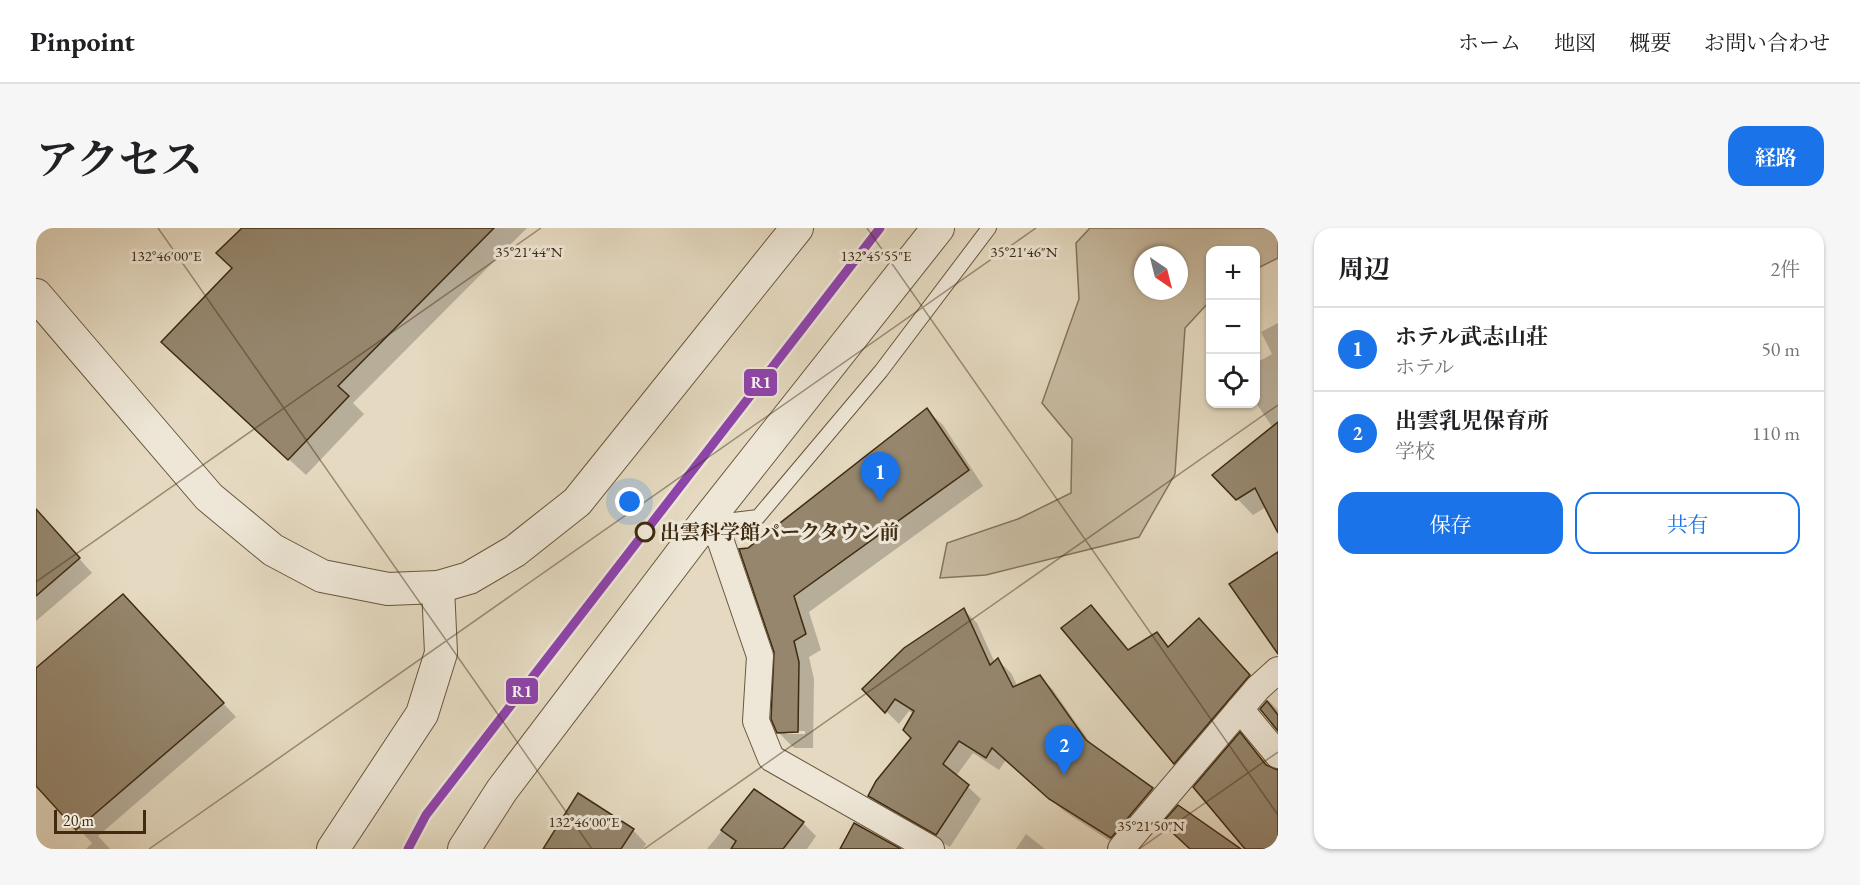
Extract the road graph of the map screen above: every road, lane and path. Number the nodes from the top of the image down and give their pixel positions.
1 (797, 228) edge
2 (938, 228) edge
3 (989, 228) edge
4 (36, 295) edge
5 (704, 524) junction
6 (438, 587) junction
7 (1278, 670) edge
8 (1240, 709) junction
9 (1278, 755) edge
10 (333, 849) edge
11 (464, 849) edge
12 (931, 849) edge
13 (1121, 849) edge

1 - 6 street
2 - 5 street
3 - 5 lane
4 - 6 street
5 - 11 street
5 - 12 street
6 - 10 street
7 - 8 street
8 - 9 street
8 - 13 street

